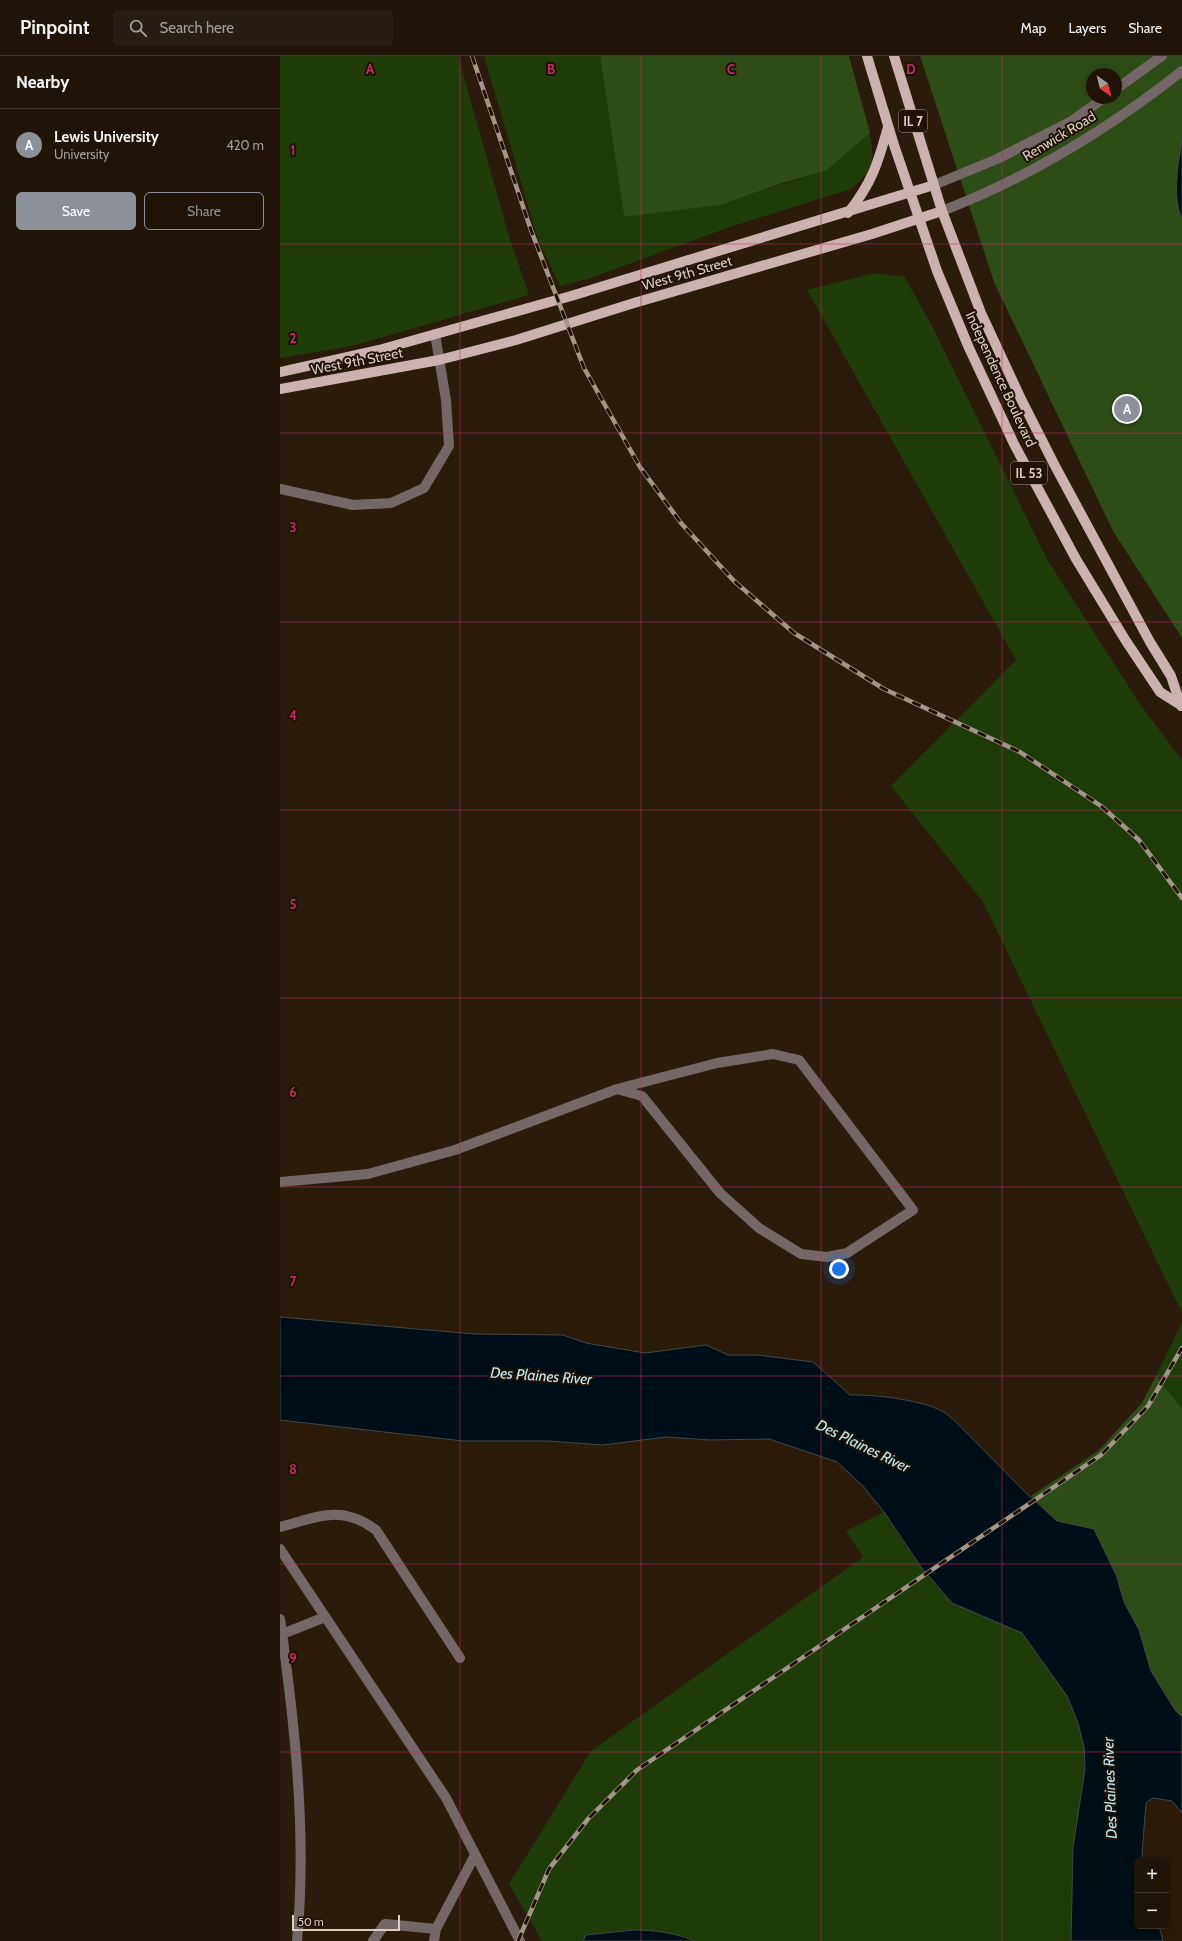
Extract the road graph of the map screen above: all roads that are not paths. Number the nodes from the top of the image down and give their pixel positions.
1 (867, 56) edge
2 (894, 56) edge
3 (1162, 56) edge
4 (1182, 71) edge
5 (1122, 85) edge
6 (1096, 104) edge
7 (888, 126) junction
8 (934, 185) junction
9 (910, 194) junction
10 (942, 211) junction
11 (848, 213) junction
12 (918, 219) junction
13 (435, 334) junction
14 (439, 360) junction
15 (280, 372) edge
16 (280, 389) edge
17 (280, 489) edge
18 (1181, 706) edge
19 (617, 1089) junction
20 (280, 1182) edge
21 (280, 1527) edge
22 (280, 1550) edge
23 (325, 1617) junction
24 (280, 1619) edge
25 (281, 1634) edge
26 (460, 1658) dead end
27 (475, 1855) junction
28 (436, 1929) junction
29 (297, 1941) edge
30 (373, 1941) edge
31 (434, 1941) edge
32 (520, 1941) edge

1 - 7 main road, IL 7
2 - 8 main road, IL 7
3 - 5 street
4 - 10 street, Renwick Road
6 - 8 street, Renwick Road
7 - 9 main road, IL 7
7 - 11 main road
8 - 9 main road, Renwick Road
8 - 10 main road, Independence Boulevard / IL 53
9 - 11 main road, West 9th Street
9 - 12 main road, Independence Boulevard / IL 7
10 - 12 main road, West 9th Street
10 - 18 main road, Independence Boulevard / IL 53
11 - 13 main road, West 9th Street
12 - 14 main road, West 9th Street
12 - 18 main road, Independence Boulevard / IL 53
13 - 14 street
13 - 15 main road, West 9th Street
14 - 16 main road, West 9th Street
14 - 17 street
19 - 19 street
19 - 20 street
21 - 26 street
22 - 23 street
23 - 25 street
23 - 27 street
24 - 25 street
25 - 29 street
27 - 28 street
27 - 32 street
28 - 30 street
28 - 31 street

